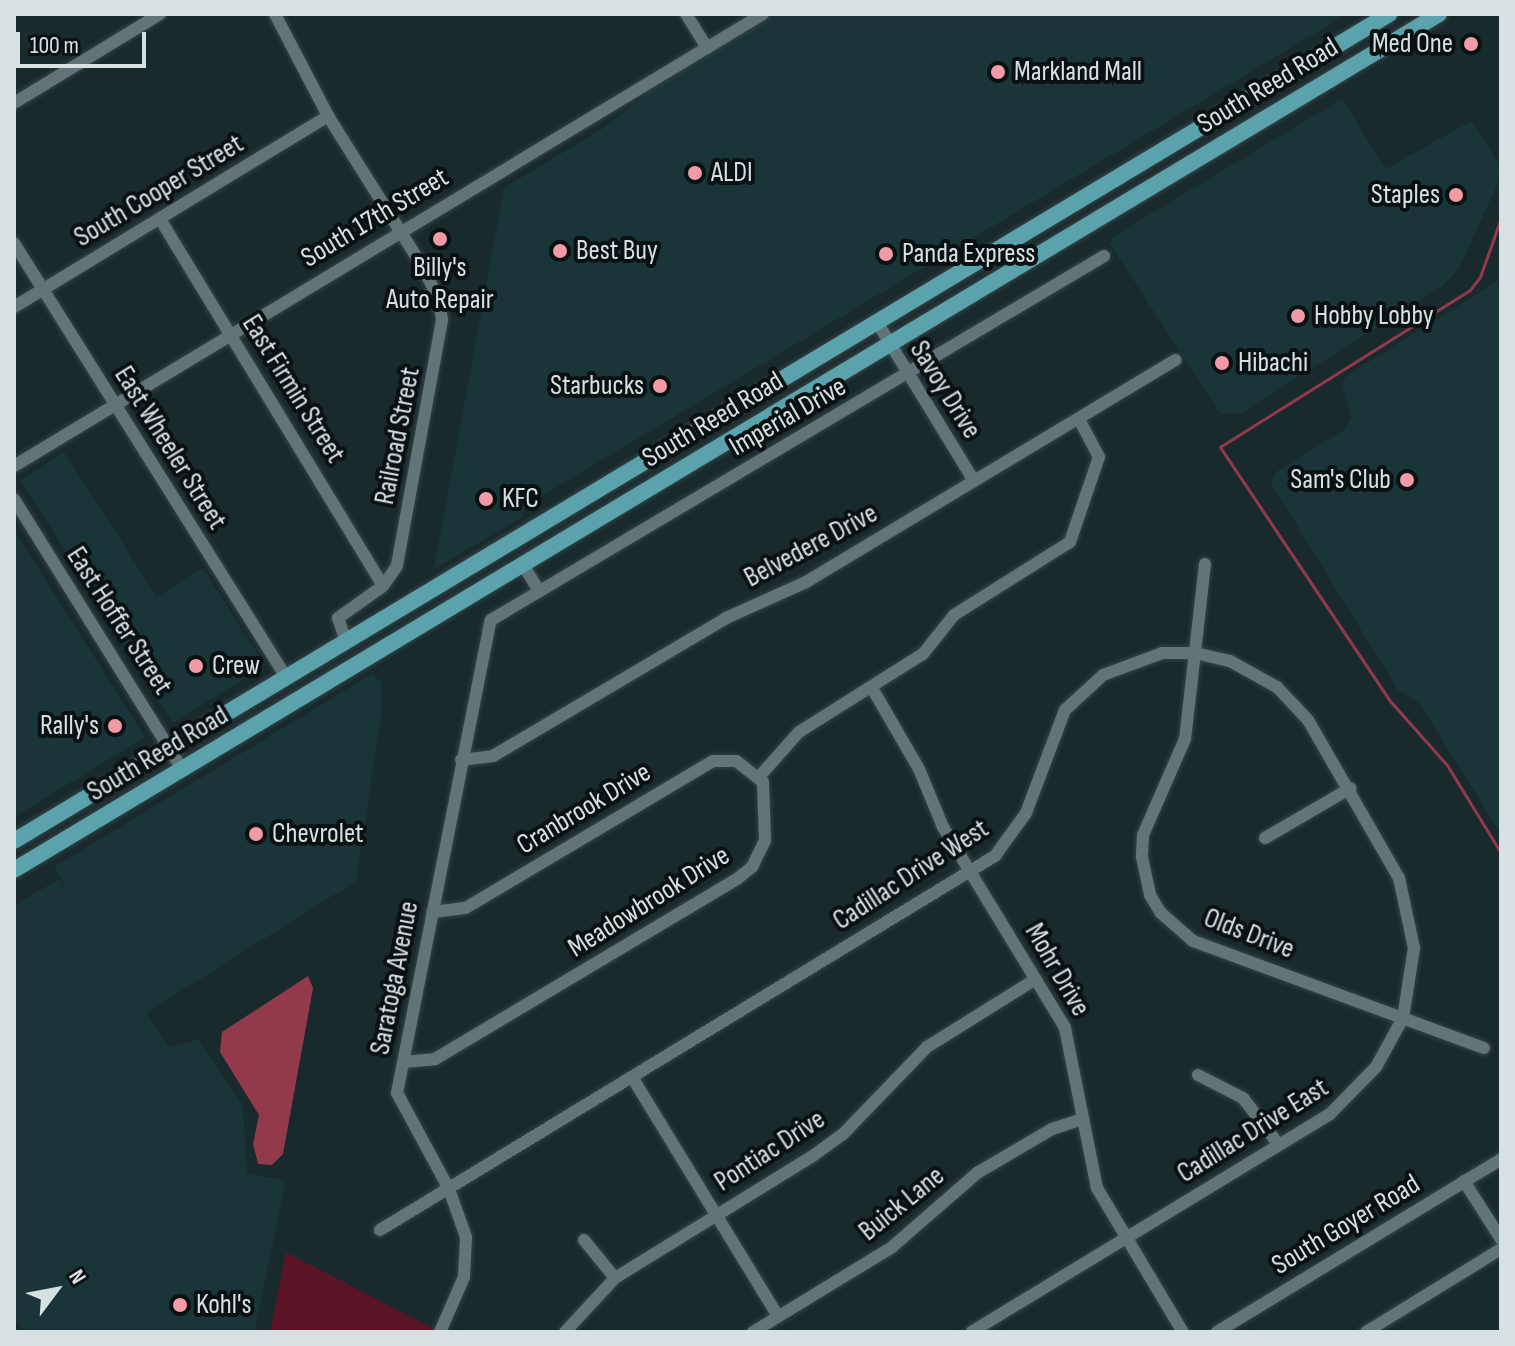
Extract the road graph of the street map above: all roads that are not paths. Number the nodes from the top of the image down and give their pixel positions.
1 (160, 14) edge
2 (275, 14) edge
3 (686, 14) edge
4 (763, 14) edge
5 (1389, 14) edge
6 (1439, 14) edge
7 (707, 48) junction
8 (14, 103) edge
9 (328, 116) junction
10 (160, 219) junction
11 (400, 231) junction
12 (14, 243) edge
13 (1104, 256) dead end
14 (43, 289) junction
15 (14, 307) edge
16 (877, 322) junction
17 (230, 335) junction
18 (890, 345) junction
19 (1176, 360) dead end
20 (908, 374) junction
21 (114, 405) junction
22 (1079, 419) junction
23 (14, 466) edge
24 (974, 481) junction
25 (14, 499) edge
26 (1205, 564) dead end
27 (523, 565) junction
28 (383, 586) junction
29 (539, 591) junction
30 (494, 618) joint
31 (346, 641) junction
32 (1195, 653) junction
33 (286, 677) junction
34 (872, 688) junction
35 (171, 747) junction
36 (461, 760) junction
37 (182, 769) junction
38 (759, 777) junction
39 (1351, 788) junction
40 (1265, 838) dead end
41 (14, 841) edge
42 (14, 870) edge
43 (971, 872) junction
44 (432, 912) junction
45 (1036, 979) junction
46 (1403, 1018) junction
47 (1484, 1048) dead end
48 (403, 1062) junction
49 (1198, 1075) dead end
50 (632, 1077) junction
51 (1083, 1119) junction
52 (1279, 1145) junction
53 (1501, 1159) edge
54 (1464, 1181) junction
55 (449, 1189) junction
56 (717, 1214) junction
57 (380, 1230) dead end
58 (1126, 1238) junction
59 (1501, 1239) edge
60 (584, 1240) dead end
61 (1501, 1249) edge
62 (615, 1278) junction
63 (778, 1316) junction
64 (440, 1332) edge
65 (565, 1332) edge
66 (753, 1332) edge
67 (972, 1332) edge
68 (1183, 1332) edge
69 (1217, 1332) edge
70 (1366, 1332) edge

1 - 8 street
2 - 9 street
3 - 7 street
4 - 7 street, South 17th Street
5 - 16 main road, South Reed Road
6 - 18 main road, South Reed Road
7 - 11 street, South 17th Street
9 - 10 street, South Cooper Street
9 - 11 street
10 - 14 street, South Cooper Street
10 - 17 street, East Firmin Street
11 - 17 street, South 17th Street
11 - 28 street, Railroad Street
12 - 14 street, East Wheeler Street
13 - 20 street, Imperial Drive
14 - 15 street, South Cooper Street
14 - 21 street, East Wheeler Street
16 - 18 street, Savoy Drive
16 - 31 main road, South Reed Road
17 - 21 street, South 17th Street
17 - 28 street, East Firmin Street
18 - 20 street, Savoy Drive
18 - 27 main road, South Reed Road
19 - 22 street, Belvedere Drive
20 - 24 street, Savoy Drive
20 - 29 street, Imperial Drive
21 - 23 street, South 17th Street
21 - 33 street, East Wheeler Street
22 - 24 street, Belvedere Drive
22 - 34 street
24 - 36 street, Belvedere Drive
25 - 35 street, East Hoffer Street
26 - 32 street, Olds Drive
27 - 29 street
27 - 37 main road, South Reed Road
28 - 31 street
29 - 30 street, Imperial Drive
30 - 36 street, Saratoga Avenue
31 - 33 main road, South Reed Road
32 - 39 street, Cadillac Drive West
32 - 43 street, Cadillac Drive West
32 - 46 street, Olds Drive
33 - 35 main road, South Reed Road
34 - 38 street
34 - 43 street, Mohr Drive
35 - 37 street, East Hoffer Street
35 - 41 main road, South Reed Road
36 - 44 street, Saratoga Avenue
37 - 42 main road, South Reed Road
38 - 44 street, Cranbrook Drive
38 - 48 street, Meadowbrook Drive
39 - 40 street
39 - 46 street, Cadillac Drive East
43 - 45 street, Mohr Drive
43 - 50 street, Cadillac Drive West
44 - 48 street, Saratoga Avenue
45 - 51 street, Mohr Drive
45 - 56 street, Pontiac Drive
46 - 47 street, Olds Drive
46 - 52 street, Cadillac Drive East
48 - 55 street, Saratoga Avenue
49 - 52 street
50 - 55 street, Cadillac Drive West
50 - 56 street
51 - 58 street, Mohr Drive
51 - 63 street, Buick Lane
52 - 58 street, Cadillac Drive East
53 - 54 street, South Goyer Road
54 - 59 street
54 - 69 street, South Goyer Road
55 - 57 street, Cadillac Drive West
55 - 64 street, Saratoga Avenue
56 - 62 street, Pontiac Drive
56 - 63 street
58 - 67 street, Cadillac Drive East
58 - 68 street, Mohr Drive
60 - 62 street
61 - 70 street
62 - 65 street, Pontiac Drive
63 - 66 street, Buick Lane

